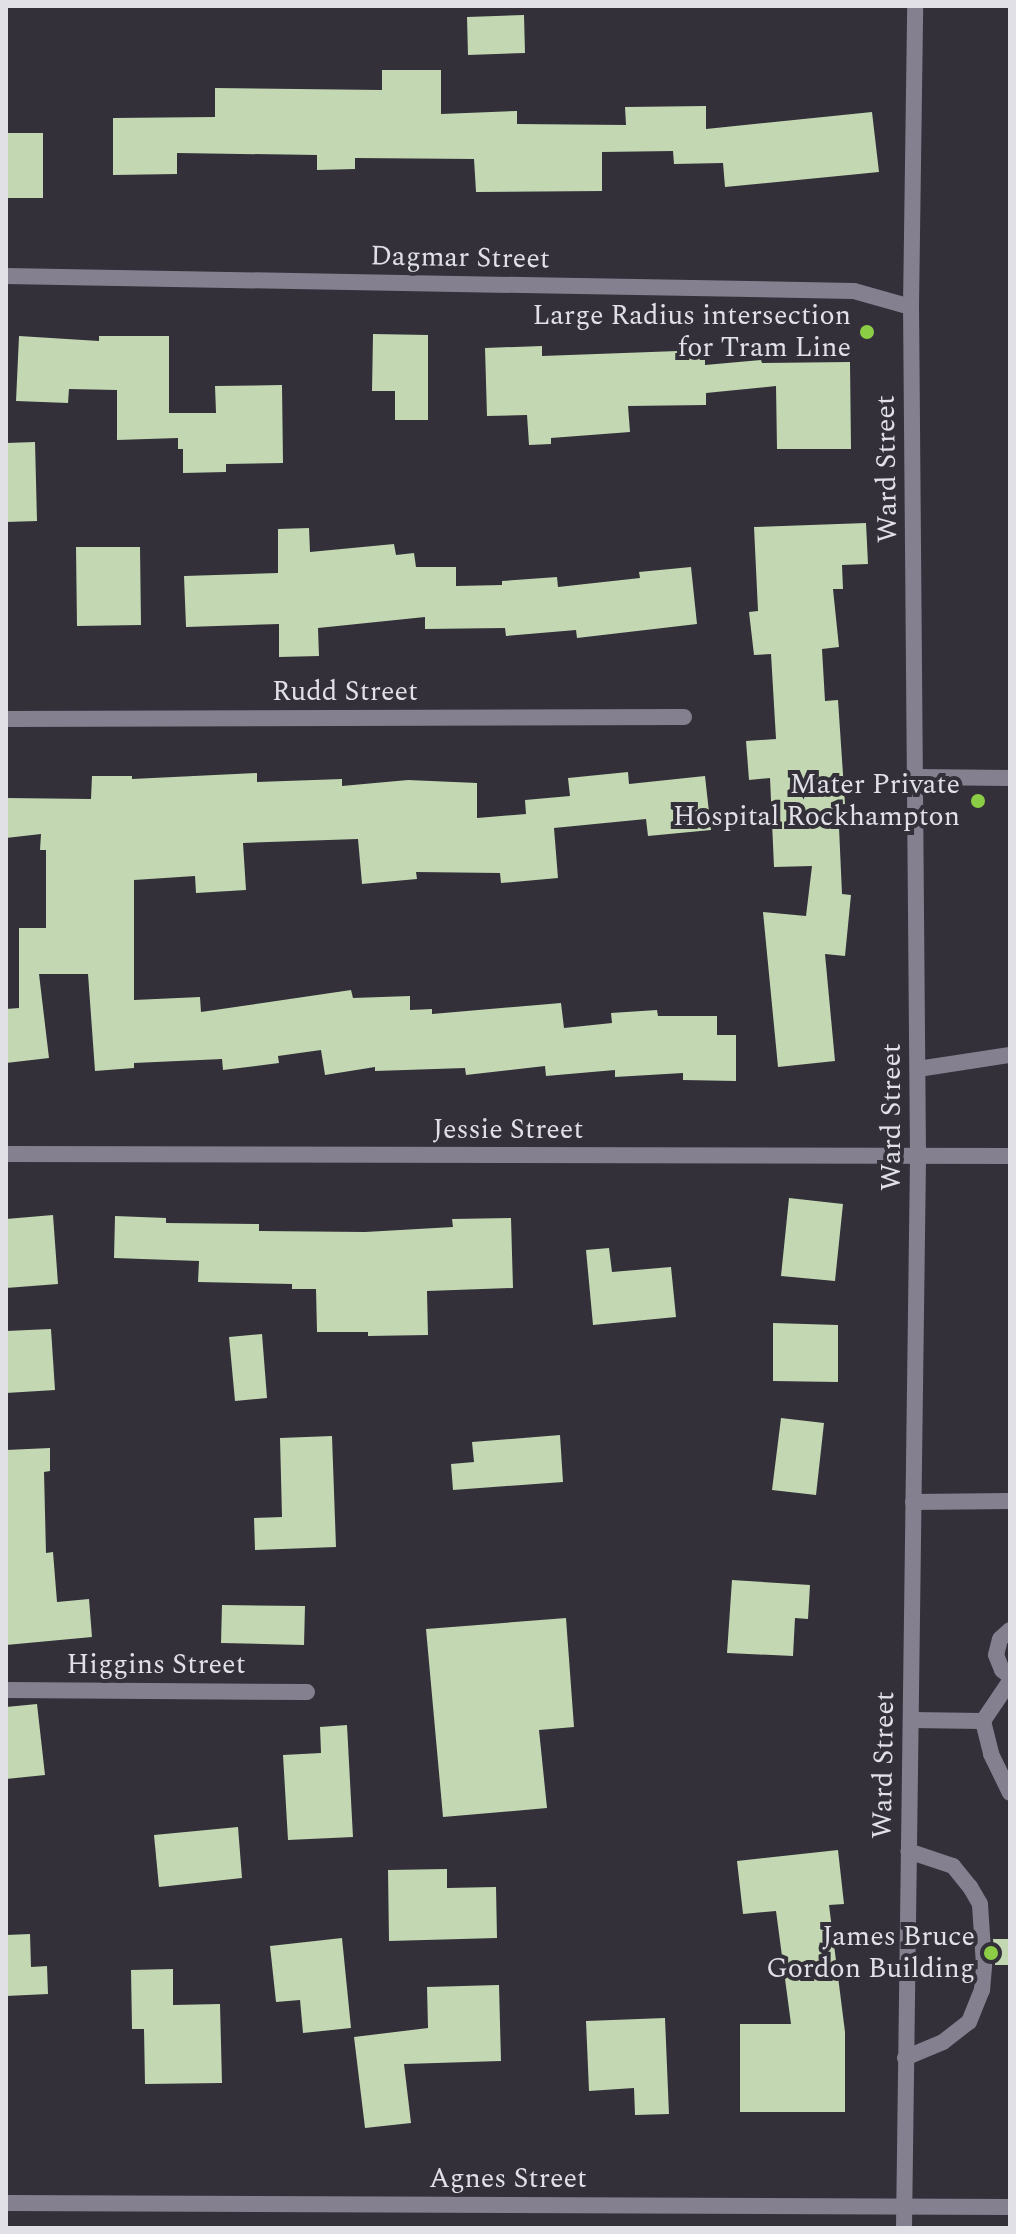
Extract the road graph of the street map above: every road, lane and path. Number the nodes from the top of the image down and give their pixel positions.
1 (915, 6) edge
2 (6, 276) edge
3 (911, 307) junction
4 (684, 717) dead end
5 (6, 719) edge
6 (915, 777) junction
7 (1010, 778) edge
8 (1010, 1055) edge
9 (918, 1069) junction
10 (6, 1154) edge
11 (918, 1156) junction
12 (1010, 1156) edge
13 (1010, 1501) edge
14 (913, 1502) junction
15 (1010, 1630) edge
16 (1010, 1679) edge
17 (6, 1690) edge
18 (307, 1692) dead end
19 (911, 1720) junction
20 (983, 1721) junction
21 (1010, 1793) edge
22 (908, 1851) junction
23 (905, 2058) junction
24 (6, 2203) edge
25 (903, 2207) junction
26 (1010, 2207) edge
27 (904, 2228) edge

1 - 3 street, Ward Street
2 - 3 street, Dagmar Street
3 - 6 street, Ward Street
4 - 5 street, Rudd Street
6 - 7 street
6 - 9 street, Ward Street
8 - 9 street
9 - 11 street, Ward Street
10 - 11 street, Jessie Street
11 - 12 street, Jessie Street
11 - 14 street, Ward Street
13 - 14 street
14 - 19 street, Ward Street
15 - 16 street
16 - 20 street
17 - 18 street, Higgins Street
19 - 20 street
19 - 22 street, Ward Street
20 - 21 street
22 - 23 street, Ward Street
22 - 23 street
23 - 25 street, Ward Street
24 - 25 street, Agnes Street
25 - 26 street, Agnes Street
25 - 27 street, Ward Street

